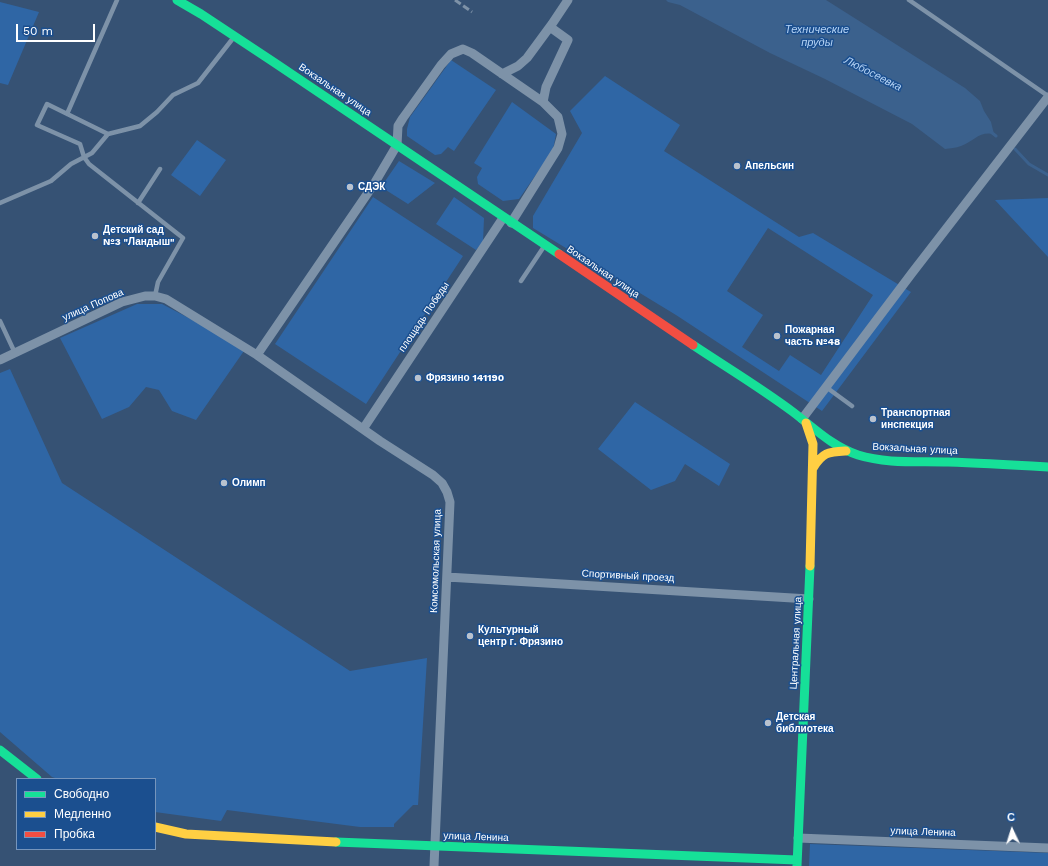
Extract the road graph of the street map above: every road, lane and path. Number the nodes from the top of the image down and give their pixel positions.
1 (116, 0) edge
2 (177, 0) edge
3 (568, 0) edge
4 (909, 0) edge
5 (550, 27) junction
6 (235, 36) junction
7 (502, 74) junction
8 (1048, 97) edge
9 (543, 102) junction
10 (67, 114) junction
11 (108, 134) junction
12 (397, 145) junction
13 (84, 157) junction
14 (160, 169) dead end
15 (0, 203) edge
16 (138, 203) junction
17 (507, 220) junction
18 (545, 246) junction
19 (521, 281) dead end
20 (155, 296) junction
21 (0, 321) edge
22 (15, 353) junction
23 (257, 355) junction
24 (0, 360) edge
25 (826, 387) junction
26 (852, 406) dead end
27 (804, 421) junction
28 (363, 429) junction
29 (846, 451) junction
30 (1048, 466) edge
31 (813, 468) junction
32 (447, 576) junction
33 (809, 599) junction
34 (0, 750) edge
35 (36, 778) edge
36 (156, 827) edge
37 (798, 838) junction
38 (435, 846) junction
39 (1048, 848) edge
40 (797, 863) edge
41 (434, 866) edge

1 - 10 lane
2 - 6 street, Вокзальная улица
3 - 5 street
4 - 8 lane
5 - 7 street
5 - 9 street
6 - 11 lane
6 - 12 street, Вокзальная улица
7 - 9 street, площадь Победы
7 - 12 street, площадь Победы
8 - 25 street
9 - 17 street, площадь Победы
10 - 11 lane
10 - 13 lane
11 - 13 lane
12 - 17 street, Вокзальная улица
12 - 23 street
13 - 15 lane
13 - 16 lane
14 - 16 lane
16 - 20 lane
17 - 18 street, Вокзальная улица
17 - 28 street, площадь Победы
18 - 19 lane
18 - 27 street, Вокзальная улица
20 - 22 street, улица Попова
20 - 23 street, улица Попова
21 - 22 lane
22 - 24 street, улица Попова
23 - 28 street, Комсомольская улица
25 - 26 lane
25 - 27 street
27 - 29 street, Вокзальная улица
27 - 31 street, Центральная улица
28 - 32 street, Комсомольская улица
29 - 30 street, Вокзальная улица
29 - 31 street
31 - 33 street, Центральная улица
32 - 33 street, Спортивный проезд
32 - 38 street, Комсомольская улица
33 - 37 street, Центральная улица
34 - 35 street
36 - 38 street, улица Ленина
37 - 39 street, улица Ленина
37 - 40 street, Центральная улица
38 - 40 street, улица Ленина
38 - 41 street, Комсомольская улица

